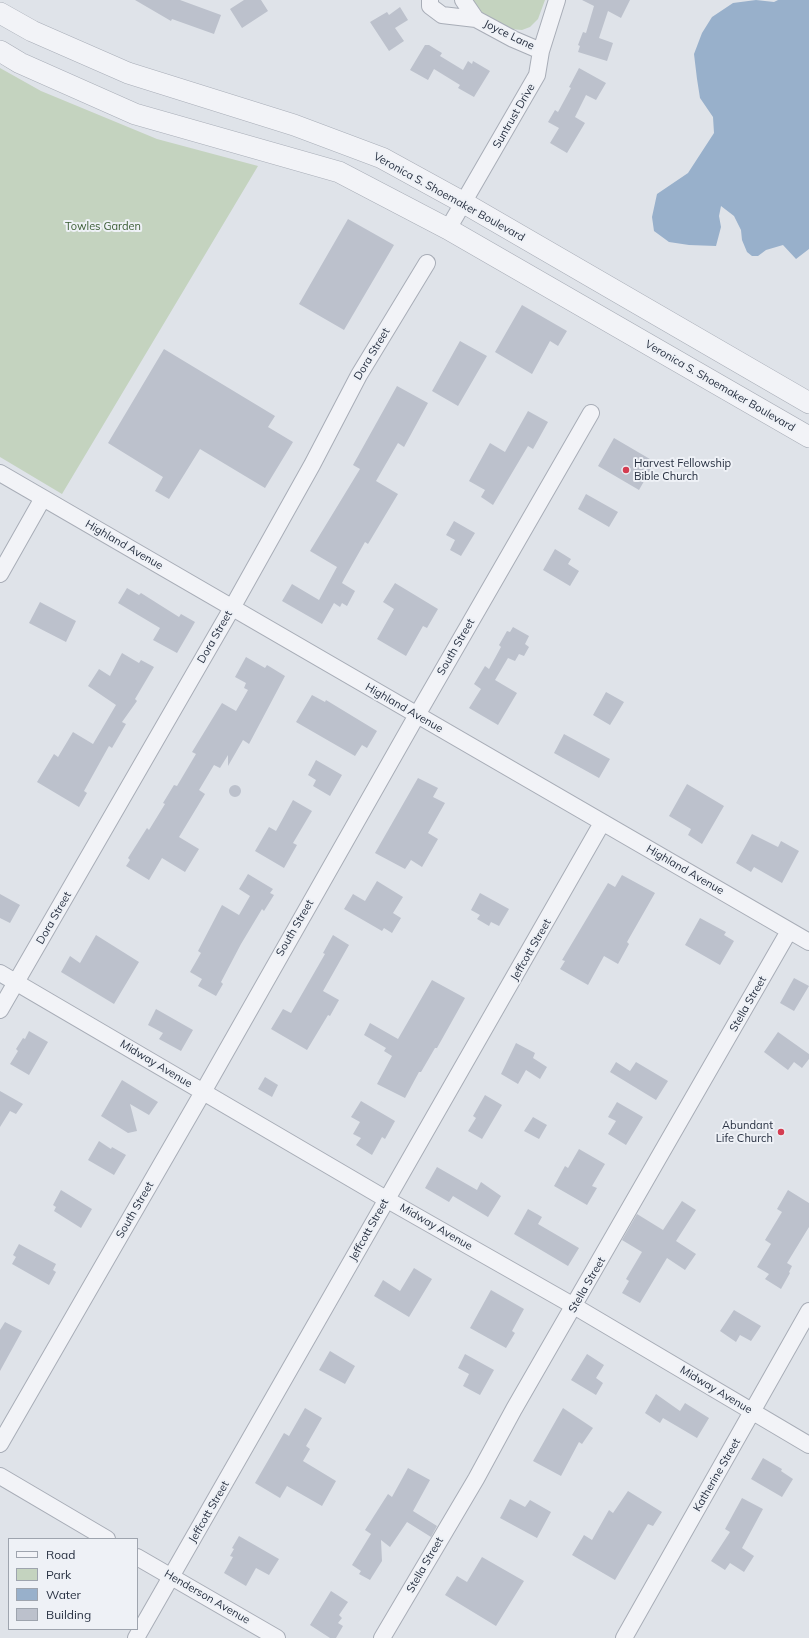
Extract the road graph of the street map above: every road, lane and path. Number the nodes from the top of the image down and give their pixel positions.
1 (430, 0) edge
2 (463, 0) edge
3 (557, 0) edge
4 (0, 13) edge
5 (476, 19) junction
6 (541, 51) junction
7 (0, 52) edge
8 (464, 203) junction
9 (448, 229) junction
10 (427, 263) dead end
11 (809, 403) edge
12 (591, 413) dead end
13 (809, 437) edge
14 (0, 473) edge
15 (43, 498) junction
16 (0, 574) edge
17 (232, 608) junction
18 (416, 715) junction
19 (602, 823) junction
20 (789, 931) junction
21 (809, 942) edge
22 (0, 973) edge
23 (15, 983) junction
24 (0, 1010) edge
25 (203, 1092) junction
26 (386, 1199) junction
27 (574, 1306) junction
28 (809, 1311) edge
29 (752, 1411) junction
30 (0, 1444) edge
31 (809, 1445) edge
32 (0, 1476) edge
33 (105, 1538) edge
34 (138, 1558) edge
35 (171, 1577) junction
36 (136, 1638) edge
37 (277, 1638) edge
38 (382, 1638) edge
39 (624, 1638) edge

1 - 5 street
2 - 5 street, Joyce Lane
3 - 6 street, Suntrust Drive
4 - 8 street, Veronica S. Shoemaker Boulevard
5 - 6 street, Joyce Lane
6 - 8 street, Suntrust Drive
7 - 9 street, Veronica S. Shoemaker Boulevard
8 - 9 street
8 - 11 street, Veronica S. Shoemaker Boulevard
9 - 13 street, Veronica S. Shoemaker Boulevard
10 - 17 street, Dora Street
12 - 18 street, South Street
14 - 15 street, Highland Avenue
15 - 16 street
15 - 17 street, Highland Avenue
17 - 18 street, Highland Avenue
17 - 23 street, Dora Street
18 - 19 street, Highland Avenue
18 - 25 street, South Street
19 - 20 street, Highland Avenue
19 - 26 street, Jeffcott Street
20 - 21 street, Highland Avenue
20 - 27 street, Stella Street
22 - 23 street, Midway Avenue
23 - 24 street, Dora Street
23 - 25 street, Midway Avenue
25 - 26 street, Midway Avenue
25 - 30 street, South Street
26 - 27 street, Midway Avenue
26 - 35 street, Jeffcott Street
27 - 29 street, Midway Avenue
27 - 38 street, Stella Street
28 - 29 street, Katherine Street
29 - 31 street, Midway Avenue
29 - 39 street, Katherine Street
32 - 33 street
34 - 35 street, Henderson Avenue
35 - 36 street, Jeffcott Street
35 - 37 street, Henderson Avenue

